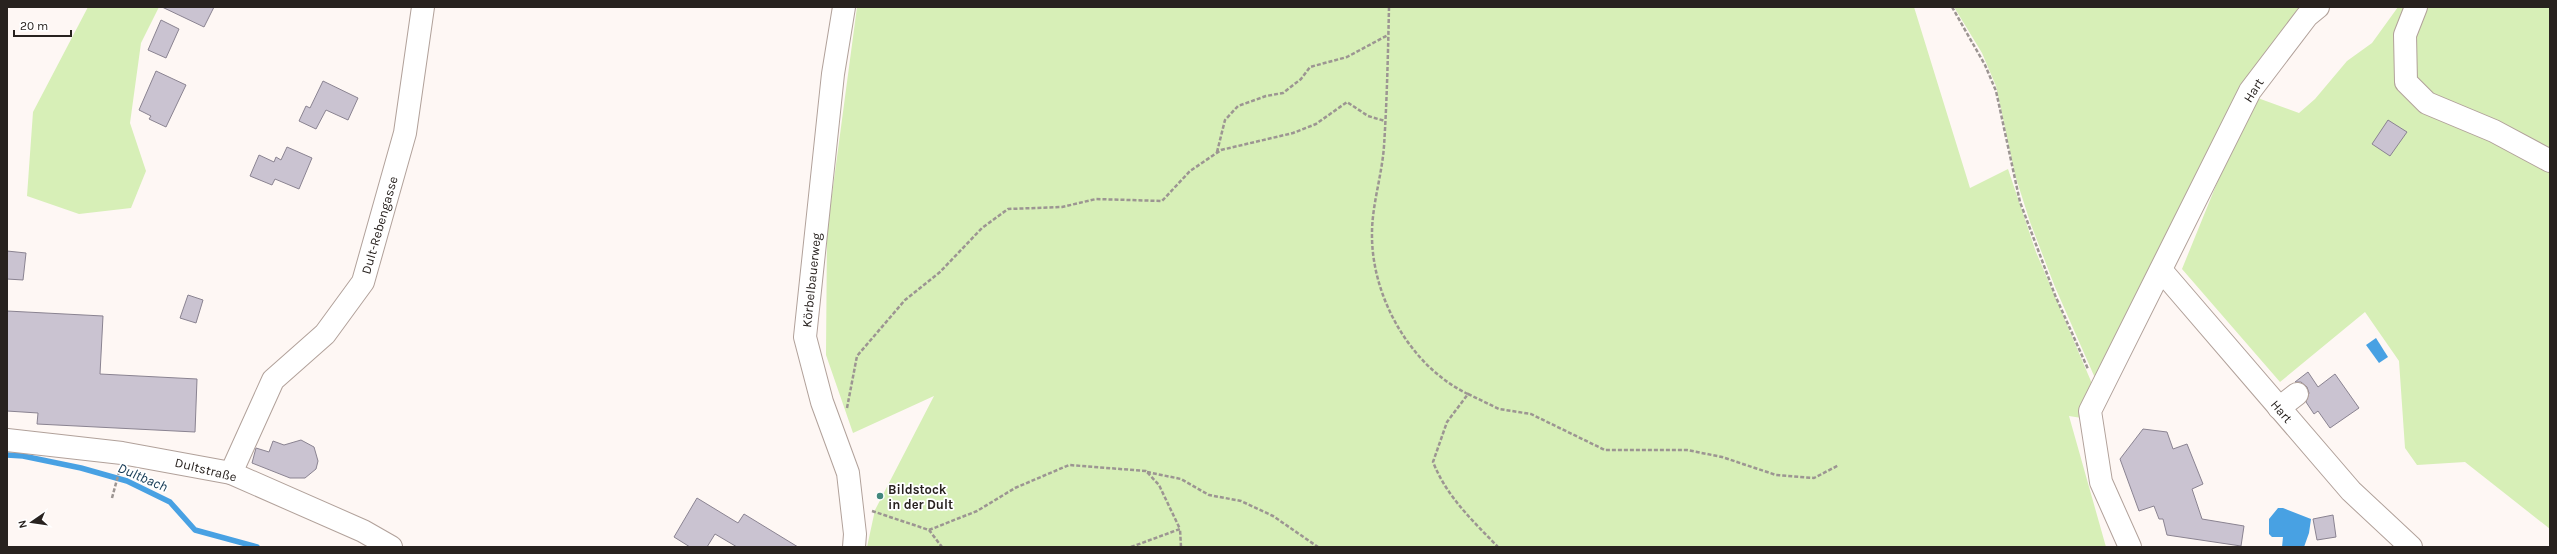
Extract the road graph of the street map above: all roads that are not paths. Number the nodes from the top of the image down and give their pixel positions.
1 (423, 7) edge
2 (844, 7) edge
3 (2318, 7) edge
4 (2416, 7) edge
5 (2550, 161) edge
6 (2161, 270) junction
7 (2297, 394) dead end
8 (2279, 408) junction
9 (7, 440) edge
10 (231, 473) junction
11 (855, 541) edge
12 (391, 547) edge
13 (2130, 547) edge
14 (2411, 547) edge

1 - 10 street, Dult-Rebengasse
2 - 11 street, Körbelbauerweg
3 - 6 street, Hart
4 - 5 street
6 - 8 street, Hart
6 - 13 street, Hart
7 - 8 street
8 - 14 street, Hart
9 - 10 street, Dultstraße
10 - 12 street, Dultstraße

